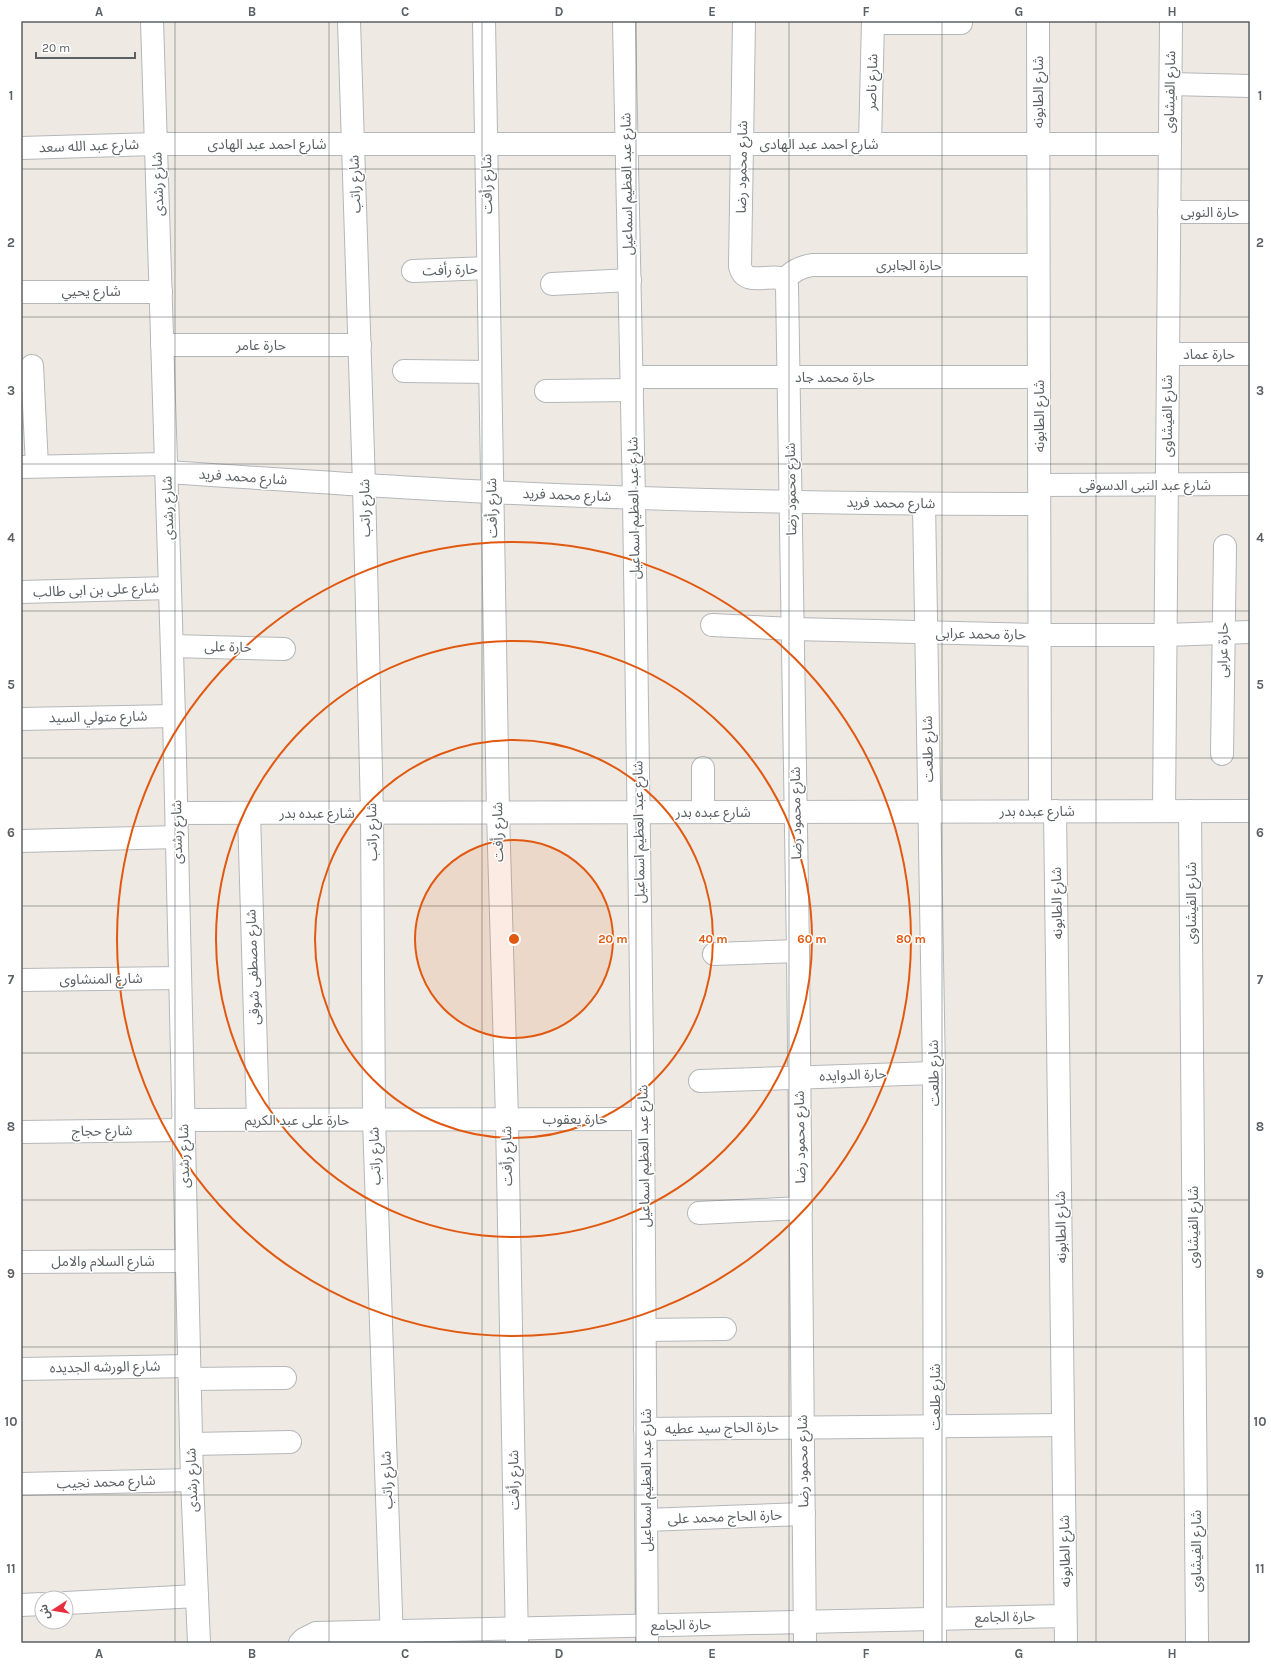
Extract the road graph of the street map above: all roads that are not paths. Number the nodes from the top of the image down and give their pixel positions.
1 (152, 21) edge
2 (349, 21) edge
3 (484, 21) edge
4 (624, 21) edge
5 (744, 21) edge
6 (1038, 21) edge
7 (1171, 21) edge
8 (873, 22) edge
9 (961, 23) dead end
10 (1171, 84) junction
11 (1250, 86) edge
12 (870, 143) junction
13 (156, 144) junction
14 (354, 144) junction
15 (487, 144) junction
16 (626, 144) junction
17 (742, 144) junction
18 (1039, 144) junction
19 (1170, 144) junction
20 (21, 148) edge
21 (1169, 212) junction
22 (1250, 212) edge
23 (1038, 264) junction
24 (488, 268) junction
25 (412, 271) dead end
26 (630, 280) junction
27 (784, 280) junction
28 (552, 284) dead end
29 (21, 292) edge
30 (161, 292) junction
31 (162, 344) junction
32 (360, 345) junction
33 (1168, 354) junction
34 (1250, 354) edge
35 (32, 366) dead end
36 (404, 371) dead end
37 (490, 372) junction
38 (789, 377) junction
39 (1039, 377) junction
40 (632, 383) junction
41 (546, 391) dead end
42 (29, 467) edge
43 (167, 468) junction
44 (1167, 484) junction
45 (1250, 484) edge
46 (364, 485) junction
47 (492, 492) junction
48 (1039, 494) junction
49 (634, 498) junction
50 (791, 502) junction
51 (924, 504) junction
52 (1225, 546) dead end
53 (170, 588) junction
54 (21, 592) edge
55 (712, 624) dead end
56 (793, 629) junction
57 (926, 632) junction
58 (1250, 632) edge
59 (1224, 633) junction
60 (1040, 635) junction
61 (1166, 635) junction
62 (172, 646) junction
63 (284, 648) dead end
64 (174, 716) junction
65 (21, 719) edge
66 (1222, 754) dead end
67 (703, 768) dead end
68 (1250, 810) edge
69 (929, 811) junction
70 (1048, 811) junction
71 (1164, 811) junction
72 (1190, 811) junction
73 (498, 812) junction
74 (638, 812) junction
75 (703, 812) junction
76 (796, 812) junction
77 (176, 813) junction
78 (248, 813) junction
79 (372, 813) junction
80 (177, 837) junction
81 (21, 840) edge
82 (798, 951) junction
83 (714, 954) dead end
84 (180, 978) junction
85 (21, 980) edge
86 (934, 1073) junction
87 (800, 1077) junction
88 (700, 1081) dead end
89 (507, 1119) junction
90 (643, 1119) junction
91 (258, 1120) junction
92 (374, 1120) junction
93 (183, 1125) junction
94 (21, 1132) edge
95 (801, 1208) junction
96 (700, 1213) dead end
97 (186, 1261) junction
98 (21, 1262) edge
99 (725, 1329) dead end
100 (645, 1330) junction
101 (21, 1369) edge
102 (190, 1372) junction
103 (285, 1378) dead end
104 (1063, 1425) junction
105 (935, 1426) junction
106 (803, 1427) junction
107 (645, 1429) junction
108 (290, 1442) dead end
109 (191, 1444) junction
110 (192, 1480) junction
111 (21, 1484) edge
112 (804, 1514) junction
113 (646, 1520) junction
114 (197, 1596) junction
115 (74, 1603) edge
116 (34, 1605) edge
117 (21, 1606) edge
118 (1066, 1616) junction
119 (936, 1619) junction
120 (805, 1632) edge
121 (646, 1634) edge
122 (517, 1636) edge
123 (392, 1637) edge
124 (199, 1643) edge
125 (300, 1643) edge
126 (935, 1643) edge
127 (1066, 1643) edge
128 (1196, 1643) edge

1 - 13 street, شارع رشدى
2 - 14 street, شارع راتب
3 - 15 street, شارع رأفت
4 - 16 street, شارع عبد العظيم اسماعيل
5 - 17 street, شارع محمود رضا
6 - 18 street, شارع الطابونه
7 - 10 street, شارع الفيشاوى
8 - 9 street
8 - 12 street, شارع ناصر
10 - 11 street
10 - 19 street, شارع الفيشاوى
12 - 17 street, شارع احمد عبد الهادى
12 - 18 street, شارع احمد عبد الهادى
13 - 14 street, شارع احمد عبد الهادى
13 - 20 street, شارع عبد الله سعد
13 - 30 street, شارع رشدى
14 - 15 street, شارع احمد عبد الهادى
14 - 32 street, شارع راتب
15 - 16 street, شارع احمد عبد الهادى
15 - 24 street, شارع رأفت
16 - 17 street, شارع احمد عبد الهادى
16 - 26 street, شارع عبد العظيم اسماعيل
17 - 27 street, شارع محمود رضا
18 - 19 street, شارع احمد عبد الهادى
18 - 23 street, شارع الطابونه
19 - 21 street, شارع الفيشاوى
21 - 22 street, حارة النوبى
21 - 33 street, شارع الفيشاوى
23 - 27 street, حارة الجابرى
23 - 39 street, شارع الطابونه
24 - 25 street, حارة رأفت
24 - 37 street, شارع رأفت
26 - 28 street
26 - 40 street, شارع عبد العظيم اسماعيل
27 - 38 street, شارع محمود رضا
29 - 30 street, شارع يحيي
30 - 31 street, شارع رشدى
31 - 32 street, حارة عامر
31 - 43 street, شارع رشدى
32 - 46 street, شارع راتب
33 - 34 street, حارة عماد
33 - 44 street, شارع الفيشاوى
35 - 42 street
36 - 37 street
37 - 47 street, شارع رأفت
38 - 39 street, حارة محمد جاد
38 - 40 street, حارة محمد جاد
38 - 50 street, شارع محمود رضا
39 - 48 street, شارع الطابونه
40 - 41 street, حارة محمد جاد
40 - 49 street, شارع عبد العظيم اسماعيل
42 - 43 street, شارع محمد فريد
43 - 46 street, شارع محمد فريد
43 - 53 street, شارع رشدى
44 - 45 street, شارع عبد النبى الدسوقى
44 - 48 street, شارع عبد النبى الدسوقى
44 - 61 street, شارع الفيشاوى
46 - 47 street, شارع محمد فريد
46 - 79 street, شارع راتب
47 - 49 street, شارع محمد فريد
47 - 73 street, شارع رأفت
48 - 51 street, شارع محمد فريد
48 - 60 street, شارع الطابونه
49 - 50 street, شارع محمد فريد
49 - 74 street, شارع عبد العظيم اسماعيل
50 - 51 street, شارع محمد فريد
50 - 56 street, شارع محمود رضا
51 - 57 street, شارع طلعت
52 - 59 street, حارة عرابى
53 - 54 street, شارع على بن ابى طالب
53 - 62 street, شارع رشدى
55 - 56 street, حارة محمد عرابى
56 - 57 street, حارة محمد عرابى
56 - 76 street, شارع محمود رضا
57 - 60 street, حارة محمد عرابى
57 - 69 street, شارع طلعت
58 - 59 street, حارة محمد عرابى
59 - 61 street, حارة محمد عرابى
59 - 66 street, حارة عرابى
60 - 61 street, حارة محمد عرابى
60 - 70 street, شارع الطابونه
61 - 71 street, شارع الفيشاوى
62 - 63 street, حارة على
62 - 64 street, شارع رشدى
64 - 65 street, شارع متولي السيد
64 - 77 street, شارع رشدى
67 - 75 street
68 - 72 street, شارع عبده بدر
69 - 70 street, شارع عبده بدر
69 - 76 street, شارع عبده بدر
69 - 86 street, شارع طلعت
70 - 71 street, شارع عبده بدر
70 - 104 street, شارع الطابونه
71 - 72 street, شارع عبده بدر
72 - 128 street, شارع الفيشاوى
73 - 74 street, شارع عبده بدر
73 - 79 street, شارع عبده بدر
73 - 89 street, شارع رأفت
74 - 75 street, شارع عبده بدر
74 - 90 street, شارع عبد العظيم اسماعيل
75 - 76 street, شارع عبده بدر
76 - 82 street, شارع محمود رضا
77 - 78 street, شارع عبده بدر
77 - 80 street, شارع رشدى
78 - 79 street, شارع عبده بدر
78 - 91 street, شارع مصطفى شوقى
79 - 92 street, شارع راتب
80 - 81 street
80 - 84 street, شارع رشدى
82 - 83 street
82 - 87 street, شارع محمود رضا
84 - 85 street, شارع المنشاوى
84 - 93 street, شارع رشدى
86 - 87 street, حارة الدوايده
86 - 105 street, شارع طلعت
87 - 88 street, حارة الدوايده
87 - 95 street, شارع محمود رضا
89 - 90 street, حارة يعقوب
89 - 92 street, حارة على عبد الكريم
89 - 122 street, شارع رأفت
90 - 100 street, شارع عبد العظيم اسماعيل
91 - 92 street, حارة على عبد الكريم
91 - 93 street, حارة على عبد الكريم
92 - 123 street, شارع راتب
93 - 94 street, شارع حجاج
93 - 97 street, شارع رشدى
95 - 96 street
95 - 106 street, شارع محمود رضا
97 - 98 street, شارع السلام والامل
97 - 102 street, شارع رشدى
99 - 100 street
100 - 107 street, شارع عبد العظيم اسماعيل
101 - 102 street, شارع الورشه الجديده
102 - 103 street, شارع الورشه الجديده
102 - 109 street, شارع رشدى
104 - 105 street, حارة الحاج سيد عطيه
104 - 118 street, شارع الطابونه
105 - 106 street, حارة الحاج سيد عطيه
105 - 119 street, شارع طلعت
106 - 107 street, حارة الحاج سيد عطيه
106 - 112 street, شارع محمود رضا
107 - 113 street, شارع عبد العظيم اسماعيل
108 - 109 street
109 - 110 street, شارع رشدى
110 - 111 street, شارع محمد نجيب
110 - 114 street, شارع رشدى
112 - 113 street, حارة الحاج محمد على
112 - 120 street, شارع محمود رضا
113 - 121 street, شارع عبد العظيم اسماعيل
114 - 115 street
114 - 124 street, شارع رشدى
116 - 117 street
118 - 119 street, حارة الجامع
118 - 127 street, شارع الطابونه
119 - 120 street, حارة الجامع
119 - 126 street, شارع طلعت
120 - 121 street, حارة الجامع
121 - 122 street, حارة الجامع
122 - 123 street, حارة الجامع
123 - 125 street, حارة الجامع

